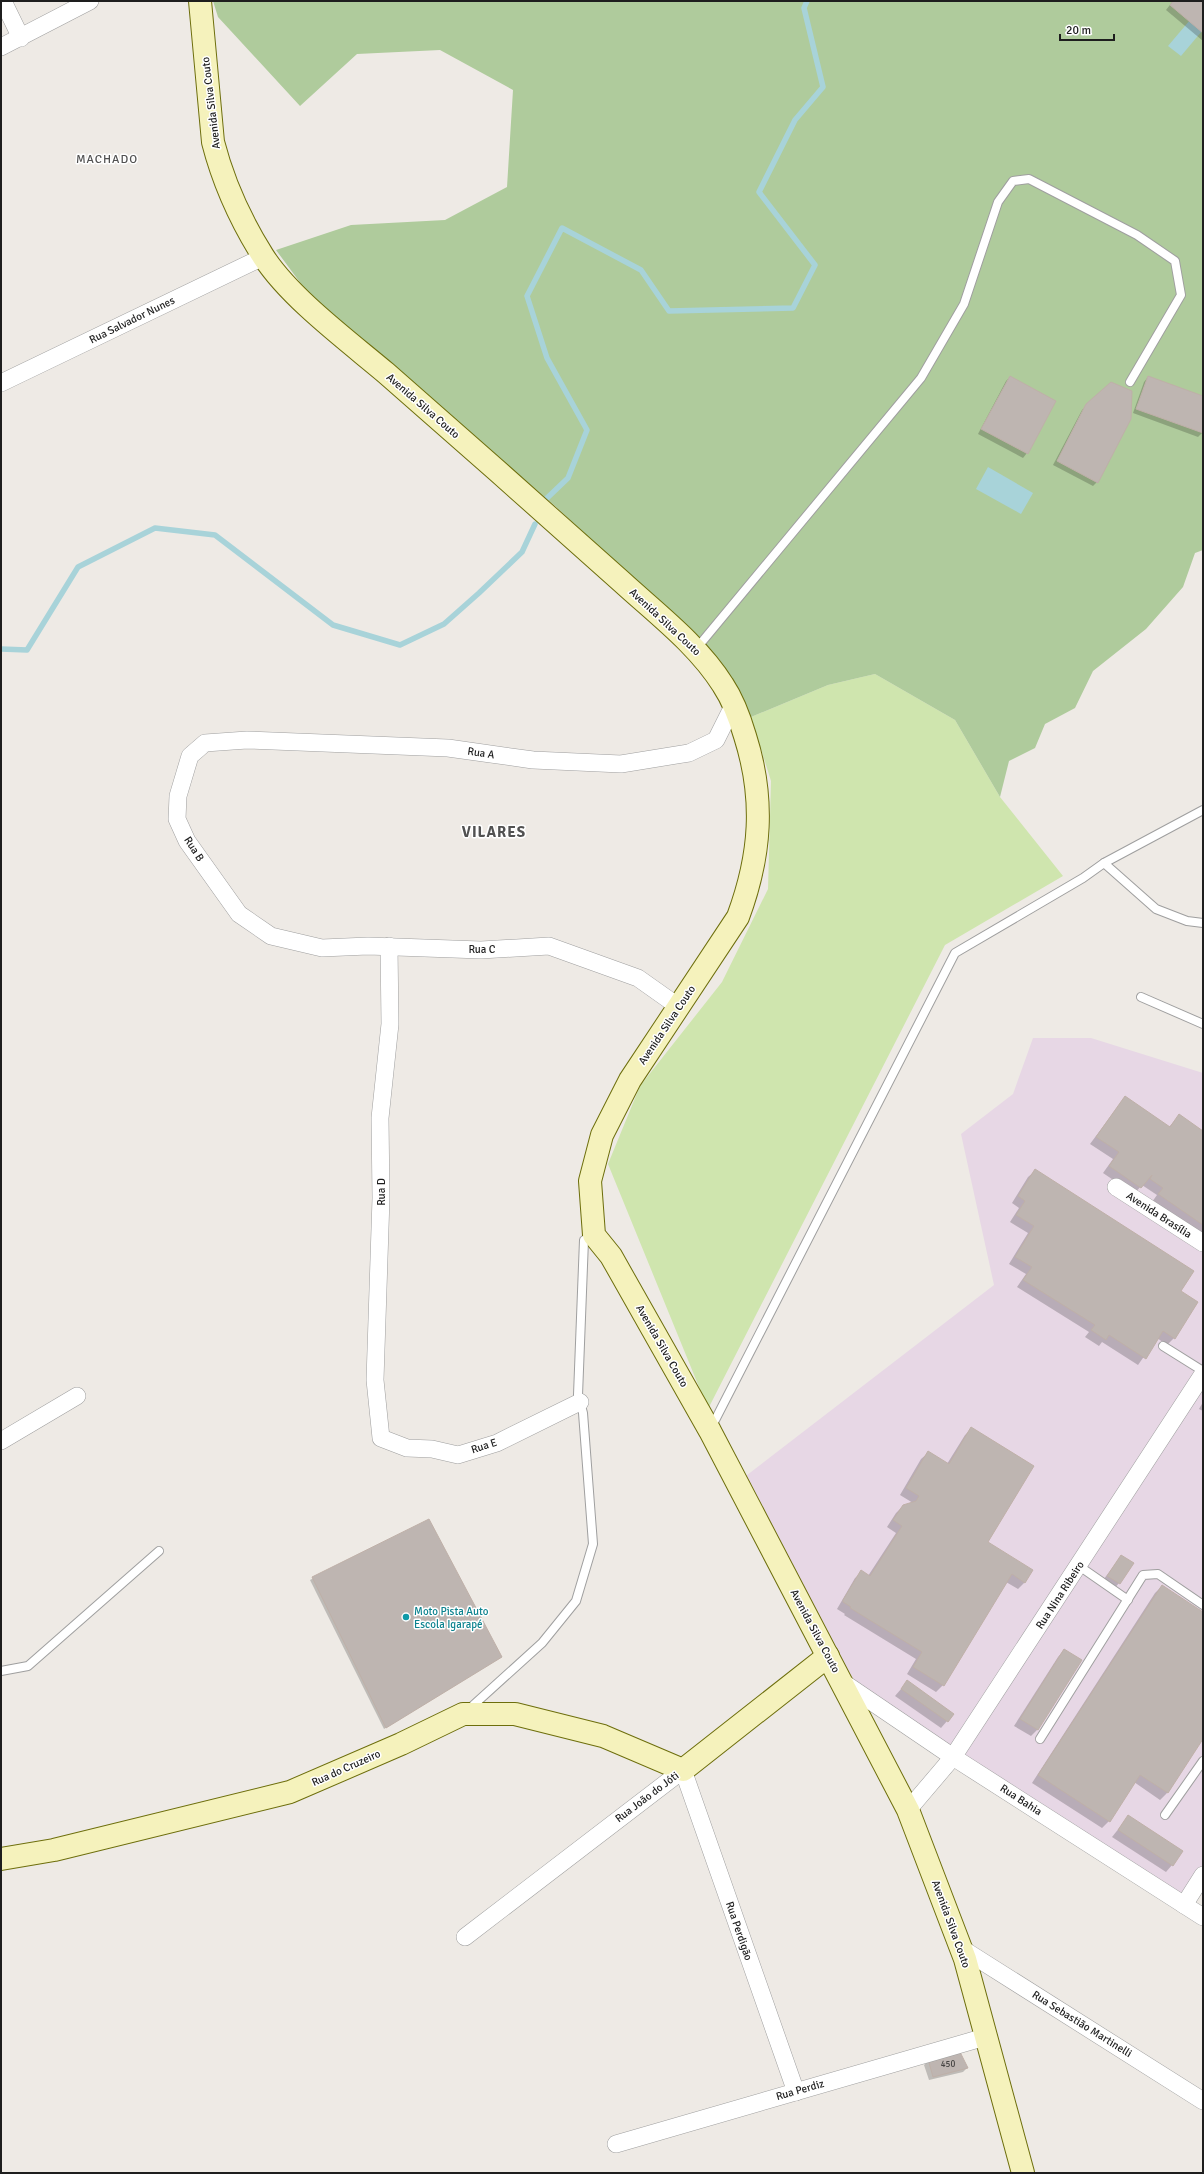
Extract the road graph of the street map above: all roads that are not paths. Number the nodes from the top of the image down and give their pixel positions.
1 (3, 1) edge
2 (90, 1) edge
3 (200, 1) edge
4 (21, 38) junction
5 (1, 47) edge
6 (264, 257) junction
7 (1130, 382) dead end
8 (1, 383) edge
9 (695, 649) junction
10 (733, 706) junction
11 (205, 743) joint
12 (1203, 810) edge
13 (1104, 863) junction
14 (1203, 923) edge
15 (271, 936) joint
16 (389, 946) junction
17 (1141, 997) dead end
18 (679, 1007) junction
19 (1203, 1024) edge
20 (1116, 1187) dead end
21 (594, 1235) junction
22 (1203, 1243) edge
23 (1163, 1346) dead end
24 (1203, 1373) edge
25 (77, 1396) dead end
26 (580, 1402) junction
27 (710, 1431) junction
28 (381, 1438) joint
29 (1, 1441) edge
30 (159, 1551) dead end
31 (1079, 1566) junction
32 (1128, 1600) junction
33 (1203, 1605) edge
34 (828, 1656) junction
35 (1, 1671) edge
36 (841, 1681) junction
37 (463, 1714) junction
38 (1040, 1739) dead end
39 (953, 1757) junction
40 (1203, 1761) edge
41 (683, 1770) junction
42 (908, 1810) junction
43 (1165, 1815) dead end
44 (1, 1859) edge
45 (1203, 1875) edge
46 (1184, 1904) junction
47 (1203, 1917) edge
48 (465, 1937) dead end
49 (961, 1948) junction
50 (985, 2037) junction
51 (796, 2092) junction
52 (1203, 2101) edge
53 (616, 2144) dead end
54 (1023, 2173) edge

1 - 4 street
2 - 4 street
3 - 6 main road, Avenida Silva Couto
4 - 5 street
6 - 8 street, Rua Salvador Nunes
6 - 9 main road, Avenida Silva Couto
7 - 9 lane
9 - 10 main road, Avenida Silva Couto
10 - 11 street, Rua A
10 - 18 main road, Avenida Silva Couto
11 - 15 street, Rua B
12 - 13 lane
13 - 14 lane
13 - 27 lane
15 - 16 street, Rua C
16 - 18 street, Rua C
16 - 28 street, Rua D
17 - 19 lane
18 - 21 main road, Avenida Silva Couto
20 - 22 street, Avenida Brasília
21 - 26 lane
21 - 27 main road, Avenida Silva Couto
23 - 24 lane
24 - 31 street, Rua Nina Ribeiro
25 - 29 street
26 - 28 street, Rua E
26 - 37 lane
27 - 34 main road, Avenida Silva Couto
30 - 35 lane
31 - 32 lane
31 - 39 street, Rua Nina Ribeiro
32 - 33 lane
32 - 38 lane
34 - 36 main road, Avenida Silva Couto
34 - 41 main road, Rua João do Jóti
36 - 39 street, Rua Bahia
36 - 42 main road, Avenida Silva Couto
37 - 41 main road, Rua do Cruzeiro
37 - 44 main road, Rua do Cruzeiro
39 - 42 street, Rua Nina Ribeiro
39 - 46 street, Rua Bahia
40 - 43 lane
41 - 48 street, Rua João do Jóti
41 - 51 street, Rua Perdigão
42 - 49 main road, Avenida Silva Couto
45 - 46 street
46 - 47 street, Rua Bahia
49 - 50 main road, Avenida Silva Couto
49 - 52 street, Rua Sebastião Martinelli
50 - 51 street, Rua Perdiz
50 - 54 main road, Avenida Silva Couto
51 - 53 street, Rua Perdiz

